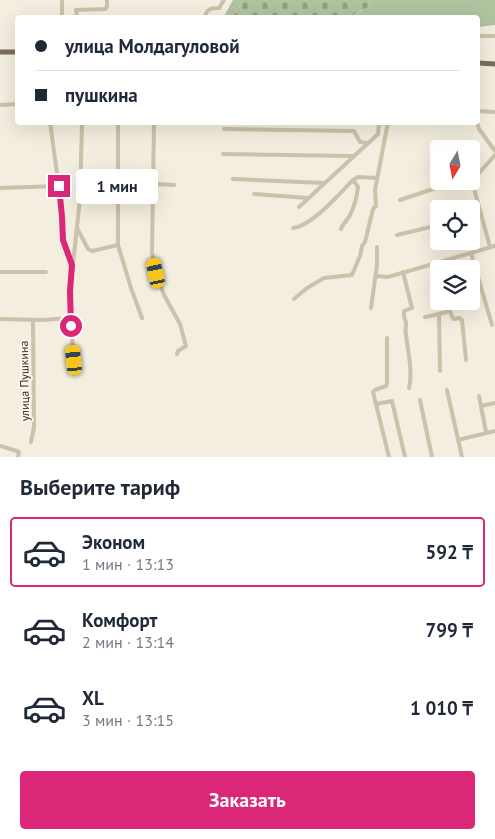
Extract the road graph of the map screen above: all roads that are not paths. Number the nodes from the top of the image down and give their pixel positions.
1 (62, 0) edge
2 (107, 0) edge
3 (224, 0) edge
4 (62, 15) edge
5 (77, 15) edge
6 (206, 15) edge
7 (480, 36) edge
8 (495, 36) edge
9 (0, 52) edge
10 (15, 52) edge
11 (480, 63) edge
12 (495, 64) edge
13 (15, 104) edge
14 (0, 105) edge
15 (480, 111) edge
16 (495, 112) edge
17 (50, 125) edge
18 (82, 125) edge
19 (118, 125) edge
20 (154, 125) edge
21 (379, 125) edge
22 (387, 125) edge
23 (477, 125) edge
24 (224, 129) dead end
25 (368, 143) junction
26 (495, 151) edge
27 (223, 154) dead end
28 (495, 155) edge
29 (352, 156) junction
30 (480, 171) edge
31 (378, 178) junction
32 (233, 179) dead end
33 (353, 180) junction
34 (324, 183) junction
35 (154, 184) junction
36 (174, 184) dead end
37 (59, 186) junction
38 (0, 188) edge
39 (430, 190) edge
40 (474, 190) edge
41 (154, 193) junction
42 (254, 194) dead end
43 (117, 195) junction
44 (80, 198) junction
45 (308, 198) junction
46 (400, 200) dead end
47 (299, 207) dead end
48 (481, 213) joint
49 (76, 227) junction
50 (430, 227) edge
51 (293, 228) dead end
52 (341, 229) dead end
53 (397, 236) dead end
54 (118, 245) junction
55 (495, 246) edge
56 (377, 247) dead end
57 (490, 247) junction
58 (470, 252) junction
59 (443, 260) edge
60 (430, 264) edge
61 (72, 265) junction
62 (0, 272) edge
63 (46, 272) dead end
64 (403, 272) junction
65 (376, 276) junction
66 (294, 299) dead end
67 (371, 308) dead end
68 (450, 311) joint
69 (440, 314) junction
70 (425, 317) dead end
71 (71, 318) junction
72 (142, 318) dead end
73 (0, 319) edge
74 (33, 320) junction
75 (492, 325) dead end
76 (387, 338) dead end
77 (178, 354) dead end
78 (74, 360) dead end
79 (466, 360) dead end
80 (440, 371) dead end
81 (409, 388) dead end
82 (447, 390) dead end
83 (479, 396) dead end
84 (420, 400) dead end
85 (495, 403) edge
86 (376, 404) junction
87 (481, 406) junction
88 (495, 431) edge
89 (486, 432) junction
90 (458, 440) junction
91 (31, 442) dead end
92 (0, 446) edge
93 (18, 456) edge
94 (389, 456) edge
95 (405, 456) edge
96 (432, 456) edge
97 (462, 456) edge

1 - 4 street
2 - 5 street
3 - 6 street
7 - 8 street
9 - 10 main road
11 - 12 main road
13 - 14 street
15 - 16 street
17 - 37 street
18 - 44 street
19 - 43 street
20 - 35 street
21 - 25 street
22 - 31 street
23 - 26 street
24 - 25 street
25 - 29 street
27 - 29 street
28 - 30 street
29 - 34 street
31 - 33 street
31 - 66 street
32 - 34 street
33 - 51 street
33 - 52 street
34 - 45 street
35 - 36 street
35 - 41 street
37 - 38 street
37 - 61 street
39 - 46 street
40 - 48 street
41 - 43 street
41 - 77 street
42 - 45 street
43 - 44 street
43 - 54 street
44 - 49 street
45 - 47 street
48 - 57 street
49 - 54 street
49 - 61 street
50 - 53 street
54 - 72 street
55 - 57 street
56 - 65 street
57 - 58 street
58 - 59 street
58 - 75 street
60 - 64 street
61 - 71 street
62 - 63 street
64 - 65 street
64 - 81 street
65 - 67 street
68 - 69 street
68 - 79 street
69 - 70 street
69 - 80 street
71 - 74 street
71 - 78 street
73 - 74 street
74 - 91 street, улица Пушкина
76 - 86 street
82 - 90 street
83 - 87 street
84 - 96 street
85 - 87 street
86 - 94 street
86 - 95 street
87 - 89 street
88 - 89 street
89 - 90 street
90 - 97 street
92 - 93 street

